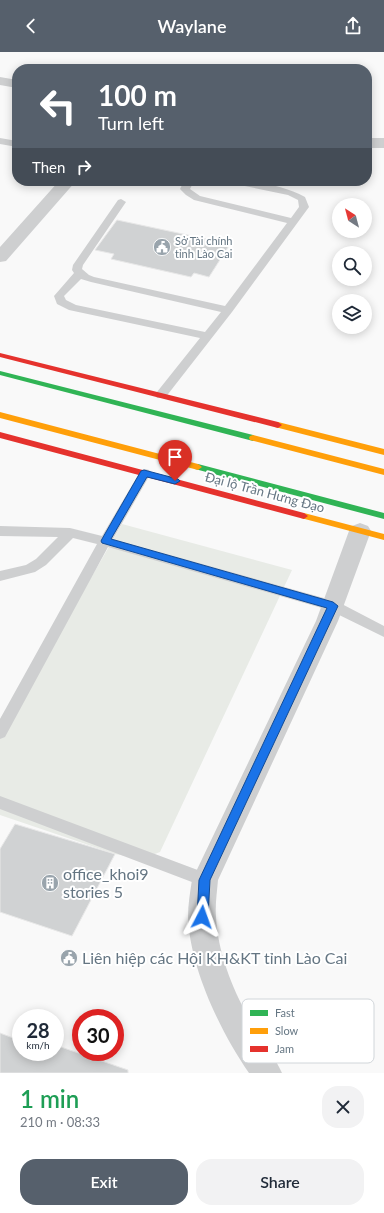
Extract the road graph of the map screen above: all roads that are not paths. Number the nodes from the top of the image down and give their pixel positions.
1 (0, 81) edge
2 (12, 83) edge
3 (0, 141) edge
4 (12, 143) edge
5 (372, 143) edge
6 (384, 143) edge
7 (64, 186) edge
8 (186, 186) edge
9 (259, 186) edge
10 (120, 202) dead end
11 (294, 222) junction
12 (0, 257) edge
13 (80, 273) junction
14 (228, 310) junction
15 (208, 336) junction
16 (0, 355) edge
17 (0, 373) edge
18 (161, 395) junction
19 (0, 415) edge
20 (0, 434) edge
21 (384, 452) edge
22 (384, 472) edge
23 (144, 473) junction
24 (384, 516) edge
25 (0, 531) edge
26 (360, 531) junction
27 (70, 533) junction
28 (384, 537) edge
29 (105, 541) junction
30 (0, 576) edge
31 (333, 606) junction
32 (384, 632) edge
33 (0, 733) edge
34 (0, 802) edge
35 (205, 880) junction
36 (242, 1034) edge
37 (260, 1063) edge
38 (267, 1073) edge

1 - 2 street
3 - 4 lane
5 - 6 street
7 - 12 street
8 - 11 lane
9 - 11 lane
10 - 13 lane
11 - 14 lane
13 - 14 lane
13 - 15 lane
14 - 15 lane
15 - 18 lane
16 - 18 main road
17 - 22 main road
18 - 21 main road
19 - 24 main road, Đại lộ Trần Hưng Đạo
20 - 23 main road, Đại lộ Trần Hưng Đạo
23 - 26 main road, Đại lộ Trần Hưng Đạo
23 - 29 lane
25 - 27 lane
26 - 28 main road, Đại lộ Trần Hưng Đạo
26 - 31 street
27 - 29 lane
27 - 30 lane
29 - 31 lane
29 - 33 lane
31 - 32 lane
31 - 35 street
34 - 35 lane
35 - 36 street
37 - 38 street

